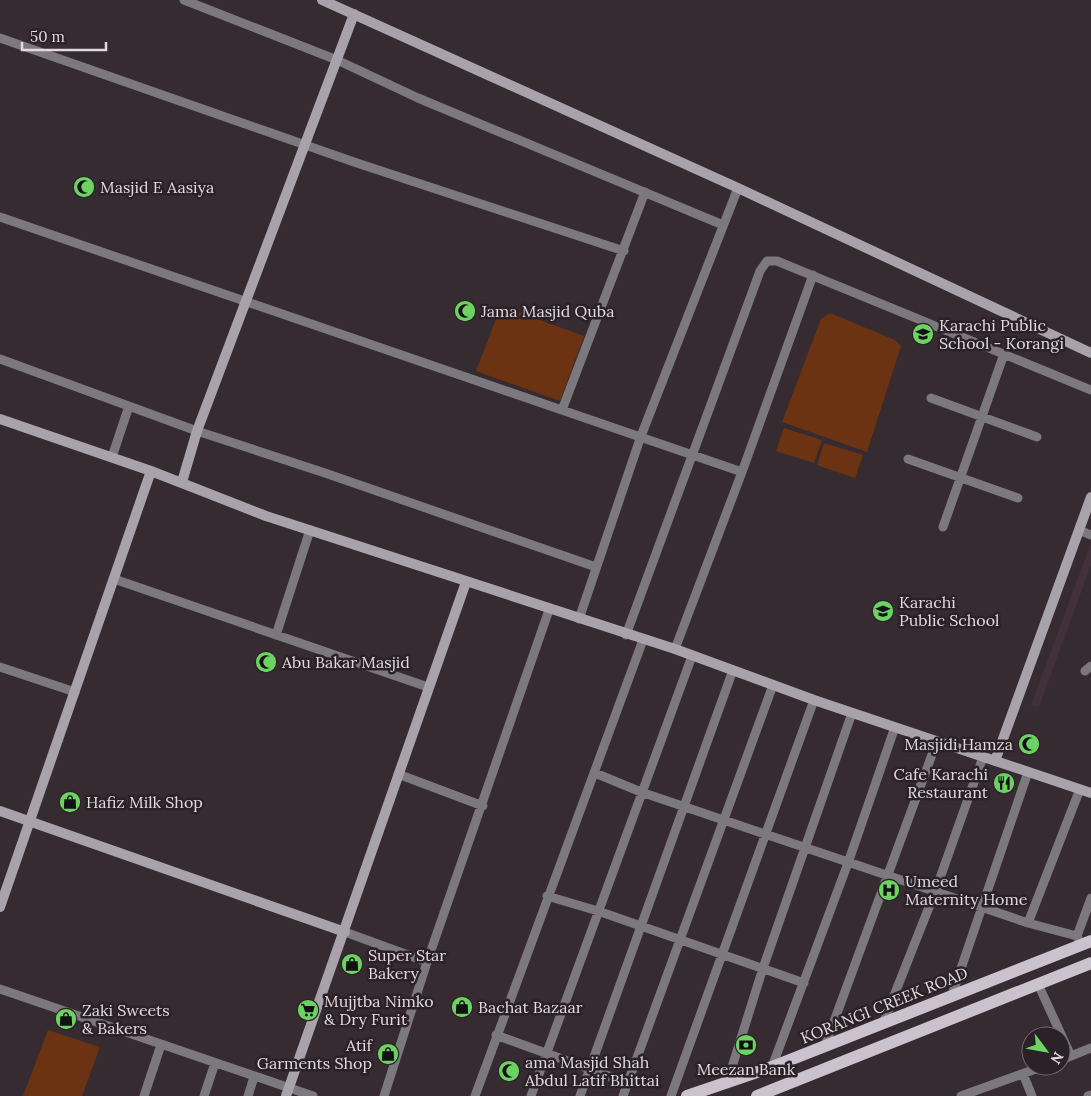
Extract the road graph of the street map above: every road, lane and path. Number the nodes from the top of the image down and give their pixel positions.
1 (184, 0) edge
2 (322, 0) edge
3 (354, 14) junction
4 (0, 38) edge
5 (337, 60) junction
6 (304, 145) junction
7 (738, 188) junction
8 (645, 192) junction
9 (0, 217) edge
10 (723, 225) junction
11 (624, 252) junction
12 (813, 275) junction
13 (246, 302) junction
14 (1091, 353) edge
15 (1004, 354) junction
16 (0, 359) edge
17 (1091, 390) edge
18 (931, 398) dead end
19 (129, 406) junction
20 (562, 410) junction
21 (982, 417) junction
22 (0, 419) edge
23 (197, 431) junction
24 (641, 436) junction
25 (1037, 437) dead end
26 (691, 454) junction
27 (112, 457) junction
28 (908, 459) dead end
29 (151, 471) junction
30 (742, 472) junction
31 (960, 479) junction
32 (182, 482) junction
33 (1091, 496) edge
34 (1018, 498) dead end
35 (942, 527) dead end
36 (310, 530) junction
37 (1079, 530) junction
38 (1091, 535) edge
39 (596, 567) junction
40 (114, 579) junction
41 (466, 582) junction
42 (549, 610) junction
43 (579, 619) junction
44 (276, 635) junction
45 (626, 635) junction
46 (643, 640) junction
47 (675, 649) junction
48 (692, 656) junction
49 (0, 667) edge
50 (733, 670) junction
51 (773, 685) junction
52 (428, 687) junction
53 (74, 692) junction
54 (814, 700) junction
55 (852, 712) junction
56 (895, 727) junction
57 (937, 741) junction
58 (983, 757) junction
59 (995, 761) junction
60 (1028, 772) junction
61 (595, 773) junction
62 (398, 774) junction
63 (1080, 789) junction
64 (641, 792) junction
65 (1091, 793) edge
66 (483, 806) junction
67 (685, 807) junction
68 (0, 811) edge
69 (724, 820) junction
70 (30, 822) junction
71 (767, 835) junction
72 (805, 848) junction
73 (848, 862) junction
74 (888, 876) junction
75 (935, 892) junction
76 (547, 896) junction
77 (1091, 898) edge
78 (981, 906) junction
79 (0, 907) edge
80 (598, 911) junction
81 (1028, 922) junction
82 (642, 926) junction
83 (345, 932) junction
84 (680, 940) junction
85 (1083, 940) edge
86 (723, 954) junction
87 (427, 962) junction
88 (1091, 963) edge
89 (763, 968) junction
90 (804, 983) junction
91 (1038, 984) junction
92 (0, 989) edge
93 (952, 995) junction
94 (884, 1021) junction
95 (1057, 1026) edge
96 (496, 1035) junction
97 (161, 1045) junction
98 (825, 1046) junction
99 (1091, 1048) edge
100 (546, 1054) junction
101 (1071, 1056) edge
102 (216, 1063) junction
103 (772, 1067) junction
104 (590, 1070) junction
105 (1021, 1075) edge
106 (1024, 1076) edge
107 (254, 1077) junction
108 (628, 1083) junction
109 (727, 1083) junction
110 (287, 1092) edge
111 (705, 1092) edge
112 (144, 1096) edge
113 (204, 1096) edge
114 (248, 1096) edge
115 (313, 1096) edge
116 (384, 1096) edge
117 (474, 1096) edge
118 (531, 1096) edge
119 (580, 1096) edge
120 (623, 1096) edge
121 (671, 1096) edge
122 (688, 1096) edge
123 (757, 1096) edge
124 (961, 1096) edge
125 (1032, 1096) edge

1 - 5 street
2 - 3 street
3 - 5 street
3 - 7 street
4 - 6 street
5 - 6 street
5 - 8 street
6 - 11 street
6 - 13 street
7 - 10 street
7 - 14 street
8 - 10 street
8 - 11 street
9 - 13 street
10 - 24 street
11 - 20 street
12 - 15 street
12 - 26 street
12 - 30 street
13 - 20 street
13 - 23 street
15 - 17 street
15 - 21 street
16 - 19 street
18 - 21 street
19 - 23 street
19 - 27 street
20 - 24 street
21 - 25 street
21 - 31 street
22 - 27 street
23 - 32 street
23 - 39 street
24 - 26 street
24 - 39 street
26 - 30 street
26 - 45 street
27 - 29 street
28 - 31 street
29 - 32 street
29 - 40 street
30 - 47 street
31 - 34 street
31 - 35 street
32 - 36 street
33 - 37 street
36 - 41 street
36 - 44 street
37 - 38 street
37 - 59 street
39 - 43 street
40 - 44 street
40 - 53 street
41 - 42 street
41 - 52 street
42 - 43 street
42 - 66 street
43 - 45 street
44 - 52 street
45 - 46 street
46 - 47 street
46 - 61 street
47 - 48 street
48 - 50 street
48 - 64 street
49 - 53 street
50 - 51 street
50 - 67 street
51 - 54 street
51 - 69 street
52 - 62 street
53 - 70 street
54 - 55 street
54 - 71 street
55 - 56 street
55 - 72 street
56 - 57 street
56 - 73 street
57 - 58 street
57 - 74 street
58 - 59 street
58 - 75 street
59 - 60 street
60 - 63 street
60 - 78 street
61 - 64 street
61 - 76 street
62 - 66 street
62 - 83 street
63 - 65 street
63 - 81 street
64 - 67 street
64 - 80 street
66 - 87 street
67 - 69 street
67 - 82 street
68 - 70 street
69 - 71 street
69 - 84 street
70 - 79 street
70 - 83 street
71 - 72 street
71 - 86 street
72 - 73 street
72 - 89 street
73 - 74 street
73 - 90 street
74 - 75 street
74 - 98 street
75 - 78 street
75 - 94 street
76 - 80 street
76 - 96 street
77 - 85 street
78 - 81 street
78 - 93 street
80 - 82 street
80 - 100 street
81 - 85 street
82 - 84 street
82 - 104 street
83 - 87 street
83 - 110 street
84 - 86 street
84 - 108 street
85 - 93 main road, KORANGI CREEK ROAD
86 - 89 street
86 - 121 street
87 - 116 street
88 - 91 main road
89 - 90 street
89 - 109 street
90 - 103 street
91 - 95 street
91 - 123 main road
92 - 97 street
93 - 94 main road, KORANGI CREEK ROAD
94 - 98 main road, KORANGI CREEK ROAD
96 - 100 street
96 - 117 street
97 - 102 street
97 - 112 street
98 - 103 main road, KORANGI CREEK ROAD
99 - 101 street
100 - 104 street
100 - 118 street
102 - 107 street
102 - 113 street
103 - 109 main road, KORANGI CREEK ROAD
104 - 108 street
104 - 119 street
105 - 124 street
106 - 125 street
107 - 110 street
107 - 114 street
108 - 120 street
109 - 111 main road, KORANGI CREEK ROAD
110 - 115 street
111 - 122 main road, KORANGI CREEK ROAD

